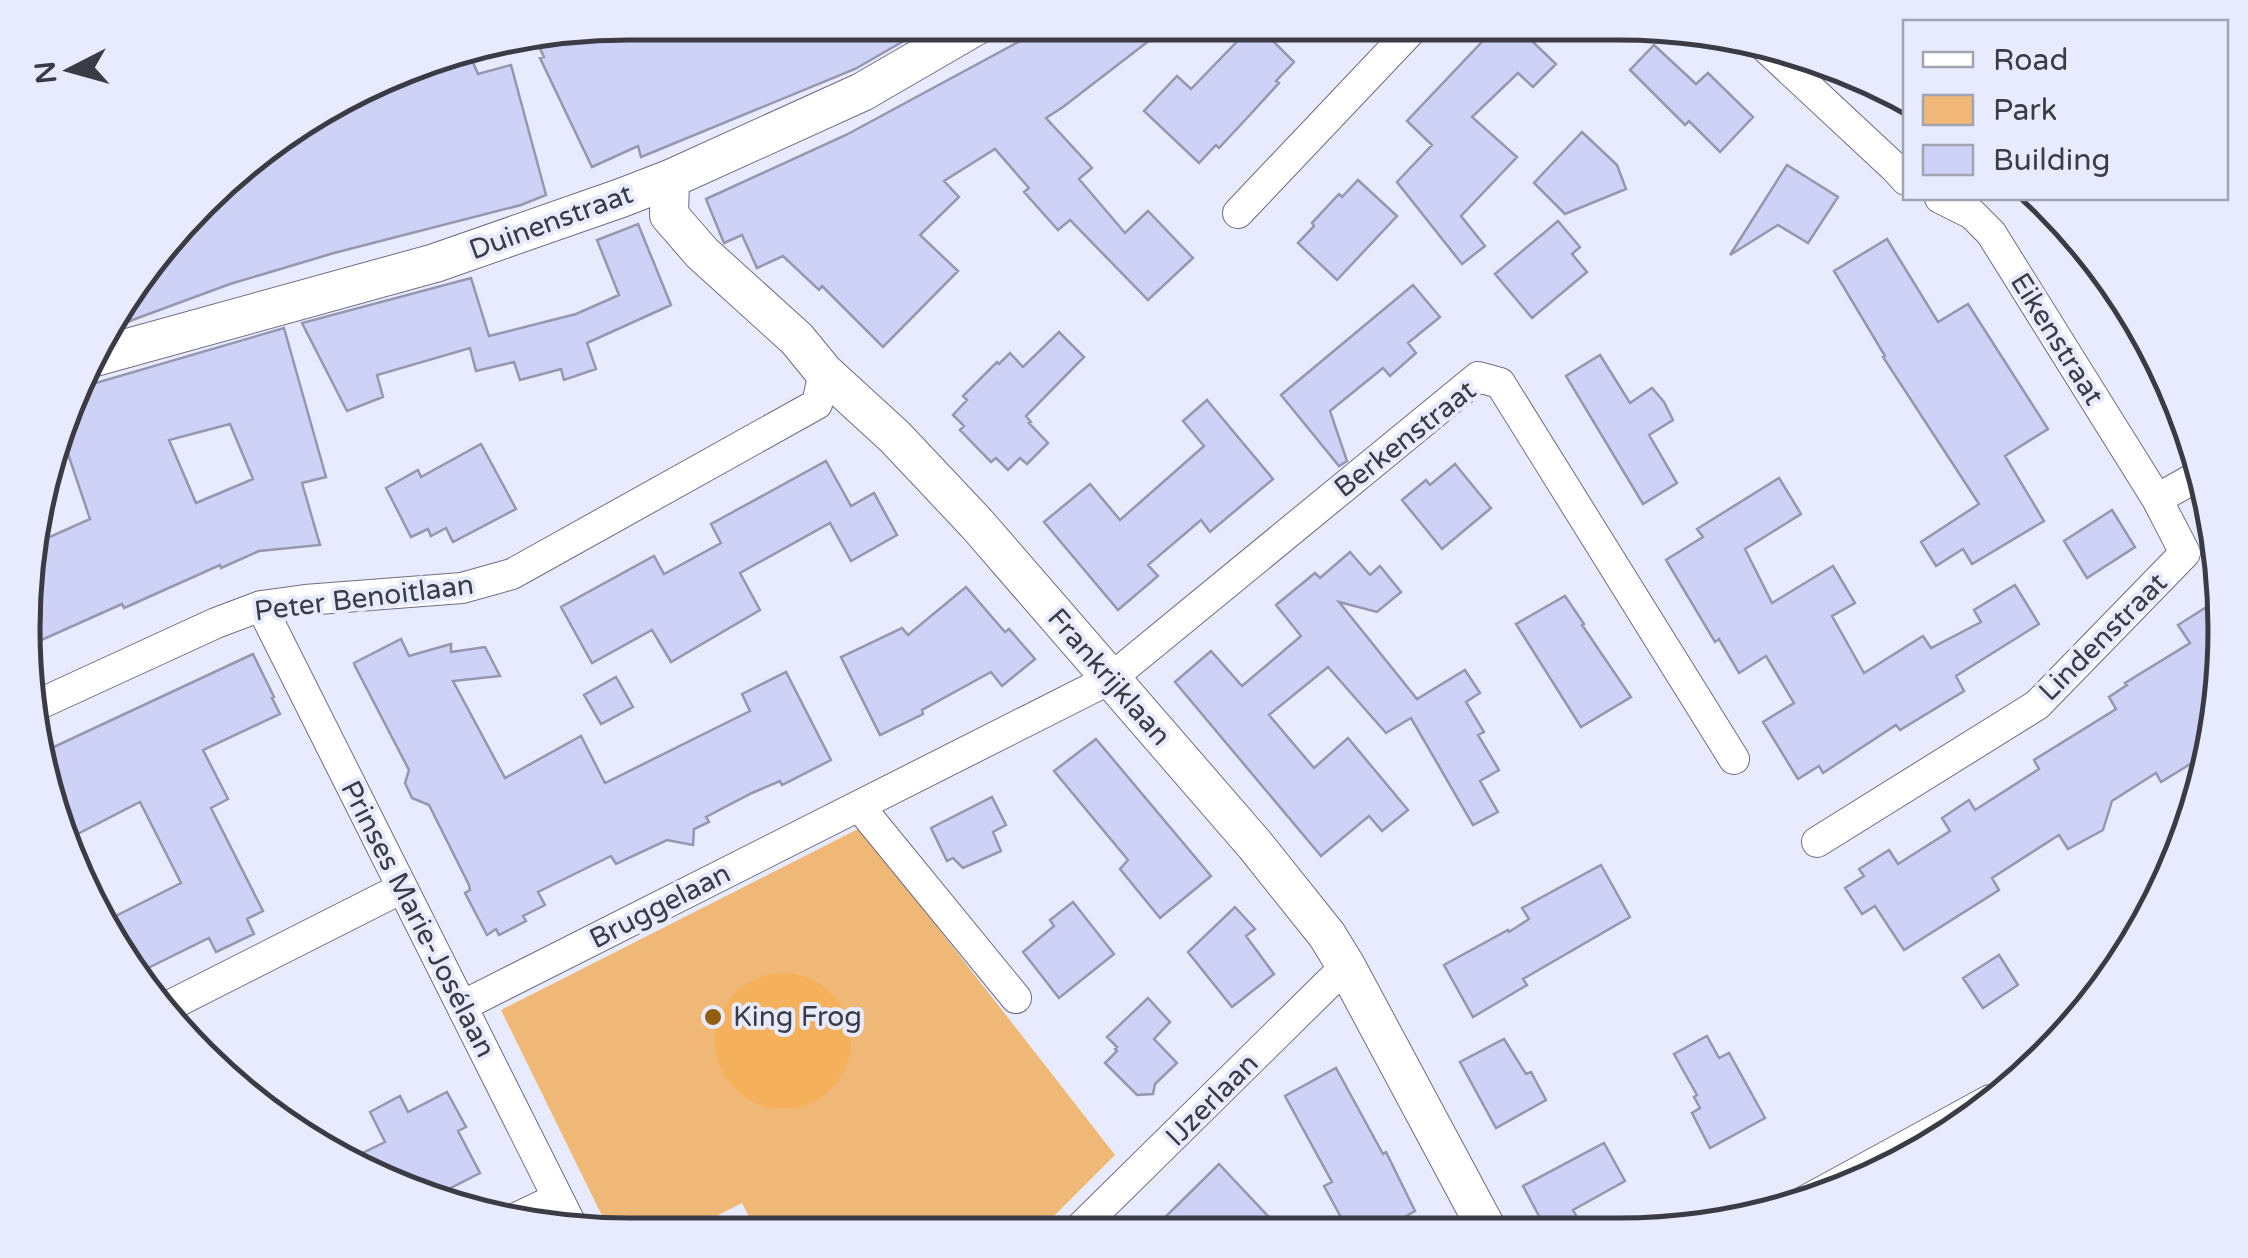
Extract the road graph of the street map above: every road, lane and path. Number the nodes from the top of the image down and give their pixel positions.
1 (952, 40) edge
2 (1403, 40) edge
3 (1783, 63) edge
4 (1903, 177) edge
5 (670, 179) junction
6 (1945, 200) edge
7 (1238, 213) dead end
8 (109, 353) edge
9 (824, 372) junction
10 (2189, 481) edge
11 (2157, 499) junction
12 (260, 606) junction
13 (1110, 679) junction
14 (45, 702) edge
15 (1734, 760) dead end
16 (858, 806) junction
17 (1817, 842) dead end
18 (402, 888) junction
19 (1346, 966) junction
20 (1016, 998) dead end
21 (175, 1003) edge
22 (462, 1006) junction
23 (558, 1198) junction
24 (533, 1210) edge
25 (566, 1214) edge
26 (1089, 1218) edge
27 (1481, 1218) edge

1 - 5 street, Duinenstraat
2 - 7 street
3 - 4 street
5 - 8 street, Duinenstraat
5 - 9 street, Frankrijklaan
6 - 11 street, Eikenstraat
9 - 12 street, Peter Benoitlaan
9 - 13 street, Frankrijklaan
10 - 11 street
11 - 17 street, Lindenstraat
12 - 14 street, Peter Benoitlaan
12 - 18 street, Prinses Marie-Josélaan
13 - 15 street, Berkenstraat
13 - 16 street, Bruggelaan
13 - 19 street, Frankrijklaan
16 - 20 street
16 - 22 street, Bruggelaan
18 - 21 street
18 - 22 street, Prinses Marie-Josélaan
19 - 26 street, IJzerlaan
19 - 27 street, Frankrijklaan
22 - 23 street, Prinses Marie-Josélaan
23 - 24 street
23 - 25 street, Prinses Marie-Josélaan

